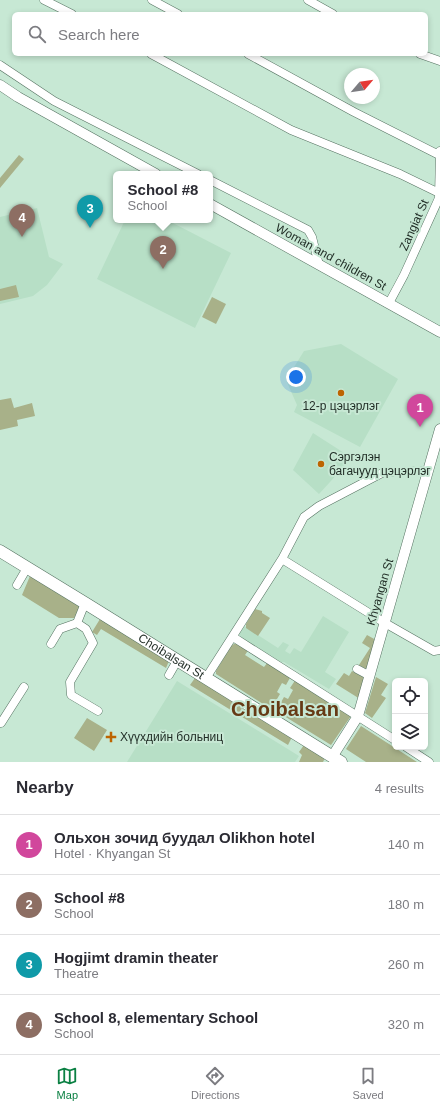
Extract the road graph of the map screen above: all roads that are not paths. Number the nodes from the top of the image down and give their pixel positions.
1 (44, 0) edge
2 (152, 0) edge
3 (308, 0) edge
4 (68, 12) edge
5 (174, 12) edge
6 (329, 12) edge
7 (155, 56) edge
8 (252, 56) edge
9 (426, 56) edge
10 (440, 61) edge
11 (0, 66) edge
12 (0, 85) edge
13 (440, 153) edge
14 (440, 166) edge
15 (151, 171) edge
16 (192, 171) edge
17 (213, 182) edge
18 (439, 198) edge
19 (213, 206) edge
20 (319, 265) junction
21 (389, 303) junction
22 (440, 332) edge
23 (440, 429) edge
24 (428, 471) junction
25 (0, 551) edge
26 (282, 559) junction
27 (27, 568) junction
28 (16, 584) dead end
29 (86, 603) junction
30 (77, 623) junction
31 (385, 623) junction
32 (233, 637) junction
33 (51, 644) dead end
34 (440, 650) edge
35 (177, 661) junction
36 (357, 669) dead end
37 (169, 675) dead end
38 (370, 676) junction
39 (206, 678) junction
40 (24, 687) dead end
41 (98, 711) dead end
42 (358, 716) junction
43 (0, 722) edge
44 (392, 738) edge
45 (411, 750) edge
46 (337, 759) edge
47 (429, 762) edge

1 - 4 street
2 - 5 street
3 - 6 street
7 - 18 street
8 - 13 street
9 - 10 street
11 - 16 street
12 - 15 main road
13 - 14 street, Zangiat St
14 - 18 street, Zangiat St
17 - 20 street
18 - 21 street, Zangiat St
19 - 20 main road, Woman and children St
20 - 21 main road, Woman and children St
21 - 22 main road, Woman and children St
23 - 24 main road, Khyangan St
24 - 26 street
24 - 31 main road, Khyangan St
25 - 27 highway, Choibalsan St
26 - 31 street
26 - 32 street
27 - 28 street
27 - 29 highway, Choibalsan St
29 - 30 street
29 - 35 highway, Choibalsan St
30 - 33 street
30 - 41 street
31 - 34 street
31 - 38 main road, Khyangan St
32 - 39 street
32 - 42 street
35 - 37 street
35 - 39 highway, Choibalsan St
36 - 38 street
38 - 42 main road, Khyangan St
39 - 46 highway, Choibalsan St
40 - 43 street
42 - 44 street
42 - 46 main road, Khyangan St
45 - 47 street

